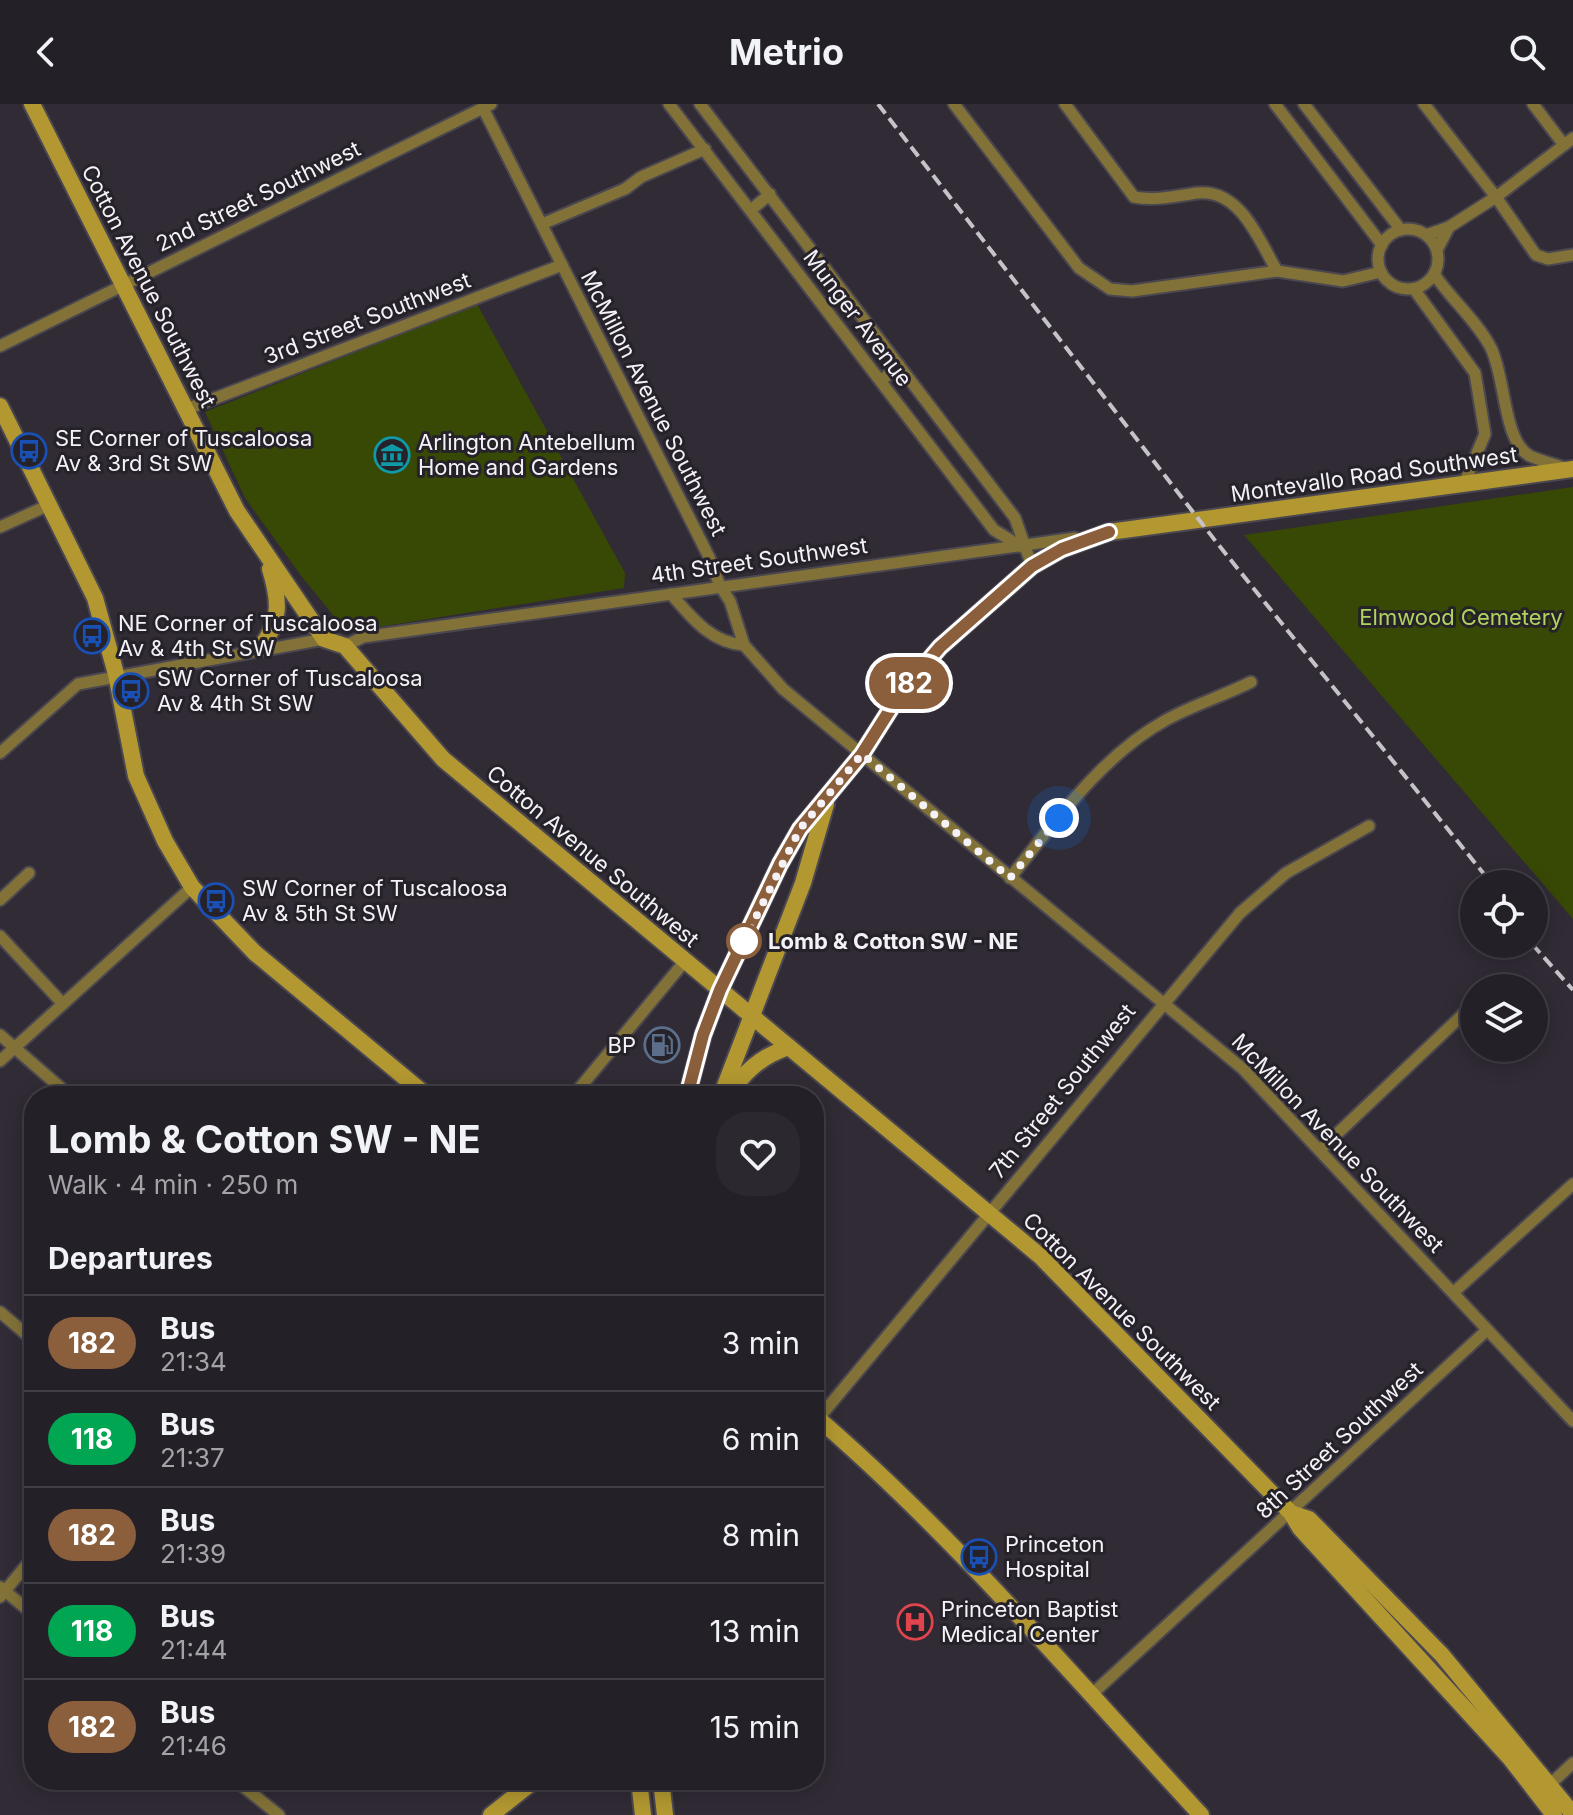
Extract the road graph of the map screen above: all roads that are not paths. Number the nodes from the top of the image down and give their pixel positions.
1 (32, 104) edge
2 (669, 104) edge
3 (700, 104) edge
4 (954, 104) edge
5 (1065, 104) edge
6 (1275, 104) edge
7 (1304, 104) edge
8 (1424, 104) edge
9 (1533, 104) edge
10 (487, 106) edge
11 (1568, 142) edge
12 (705, 149) junction
13 (770, 194) junction
14 (1496, 197) junction
15 (751, 210) junction
16 (542, 224) junction
17 (1449, 227) junction
18 (1401, 230) junction
19 (1426, 235) junction
20 (1382, 245) junction
21 (1437, 250) junction
22 (1573, 255) edge
23 (562, 265) junction
24 (1277, 271) junction
25 (1381, 272) junction
26 (1434, 274) junction
27 (123, 285) junction
28 (1414, 289) junction
29 (0, 346) edge
30 (899, 365) junction
31 (881, 381) junction
32 (0, 406) edge
33 (187, 409) junction
34 (1571, 469) edge
35 (1464, 484) junction
36 (49, 505) junction
37 (1181, 522) joint
38 (0, 527) edge
39 (1109, 532) junction
40 (1022, 547) junction
41 (265, 552) junction
42 (1032, 566) junction
43 (720, 586) junction
44 (671, 594) junction
45 (324, 639) junction
46 (744, 645) junction
47 (345, 646) junction
48 (260, 648) junction
49 (116, 674) junction
50 (1251, 682) dead end
51 (0, 753) edge
52 (862, 754) junction
53 (828, 798) junction
54 (1369, 826) dead end
55 (29, 873) dead end
56 (1010, 878) junction
57 (192, 887) junction
58 (0, 900) edge
59 (0, 936) edge
60 (685, 961) junction
61 (720, 990) junction
62 (1164, 1001) junction
63 (63, 1004) junction
64 (751, 1016) junction
65 (1460, 1017) edge
66 (0, 1035) edge
67 (789, 1047) junction
68 (13, 1049) junction
69 (0, 1061) edge
70 (58, 1086) edge
71 (411, 1086) edge
72 (581, 1086) edge
73 (690, 1086) edge
74 (725, 1086) edge
75 (735, 1086) edge
76 (1321, 1149) junction
77 (1573, 1184) edge
78 (990, 1213) junction
79 (1454, 1292) junction
80 (0, 1312) edge
81 (1487, 1330) junction
82 (24, 1332) edge
83 (824, 1408) edge
84 (1573, 1421) edge
85 (824, 1424) edge
86 (1291, 1513) junction
87 (24, 1567) edge
88 (2, 1591) edge
89 (24, 1608) edge
90 (1090, 1696) junction
91 (1573, 1763) edge
92 (1545, 1788) junction
93 (248, 1790) edge
94 (522, 1790) edge
95 (640, 1790) edge
96 (662, 1790) edge
97 (1573, 1814) edge
98 (279, 1815) edge
99 (491, 1815) edge
100 (643, 1815) edge
101 (665, 1815) edge
102 (1201, 1815) edge
103 (1554, 1815) edge

1 - 27 street, Cotton Avenue Southwest
2 - 12 street, Munger Avenue
3 - 13 street, Munger Avenue
4 - 24 street
5 - 24 street
6 - 20 street
7 - 18 street
8 - 14 street
9 - 11 street
10 - 16 street, McMillon Avenue Southwest
10 - 27 street, 2nd Street Southwest
11 - 14 street
12 - 15 street, Munger Avenue
12 - 16 street
13 - 15 street
13 - 30 street, Munger Avenue
14 - 17 street
14 - 22 street
15 - 31 street, Munger Avenue
16 - 23 street, McMillon Avenue Southwest
17 - 19 street
17 - 21 street
18 - 19 street
18 - 20 street
19 - 21 street
20 - 25 street
21 - 26 street
23 - 33 street, 3rd Street Southwest
23 - 43 street, McMillon Avenue Southwest
24 - 25 street
25 - 28 street
26 - 28 street
26 - 34 street
27 - 29 street, 2nd Street Southwest
27 - 33 street, Cotton Avenue Southwest
28 - 35 street
30 - 31 street
30 - 40 street, Munger Avenue
31 - 40 street, Munger Avenue
32 - 36 street
33 - 41 street, Cotton Avenue Southwest
34 - 35 street, Montevallo Road Southwest
35 - 37 street, Montevallo Road Southwest
36 - 38 street
36 - 49 street
37 - 39 street, 4th Street Southwest
39 - 40 street, 4th Street Southwest
39 - 42 street
40 - 42 street, Munger Avenue
40 - 43 street, 4th Street Southwest
41 - 45 street, Cotton Avenue Southwest
41 - 48 street
42 - 52 street
43 - 44 street, 4th Street Southwest
43 - 46 street, McMillon Avenue Southwest
44 - 46 street
44 - 47 street, 4th Street Southwest
45 - 47 street
45 - 48 street
46 - 52 street, McMillon Avenue Southwest
47 - 60 street, Cotton Avenue Southwest
48 - 49 street
49 - 51 street
49 - 57 street
50 - 56 street
52 - 53 street
52 - 56 street, McMillon Avenue Southwest
53 - 61 street
53 - 64 street
54 - 62 street, 7th Street Southwest
55 - 58 street
56 - 62 street, McMillon Avenue Southwest
57 - 63 street
57 - 71 street
59 - 63 street
60 - 61 street, Cotton Avenue Southwest
60 - 72 street
61 - 64 street, Cotton Avenue Southwest
61 - 73 street
62 - 76 street, McMillon Avenue Southwest
62 - 78 street, 7th Street Southwest
63 - 68 street
64 - 67 street, Cotton Avenue Southwest
64 - 74 street
65 - 76 street
66 - 68 street
67 - 75 street
67 - 78 street, Cotton Avenue Southwest
68 - 69 street
68 - 70 street
76 - 79 street, McMillon Avenue Southwest
77 - 79 street
78 - 83 street, 7th Street Southwest
78 - 86 street, Cotton Avenue Southwest
79 - 81 street, McMillon Avenue Southwest
80 - 82 street
81 - 84 street, McMillon Avenue Southwest
81 - 86 street, 8th Street Southwest
85 - 90 street
86 - 90 street, 8th Street Southwest
86 - 92 street, Cotton Avenue Southwest
87 - 88 street
88 - 89 street
90 - 102 street
91 - 92 street
92 - 97 street, Cotton Avenue Southwest
92 - 103 street, Cotton Avenue Southwest
93 - 98 street
94 - 99 street
95 - 100 street
96 - 101 street

